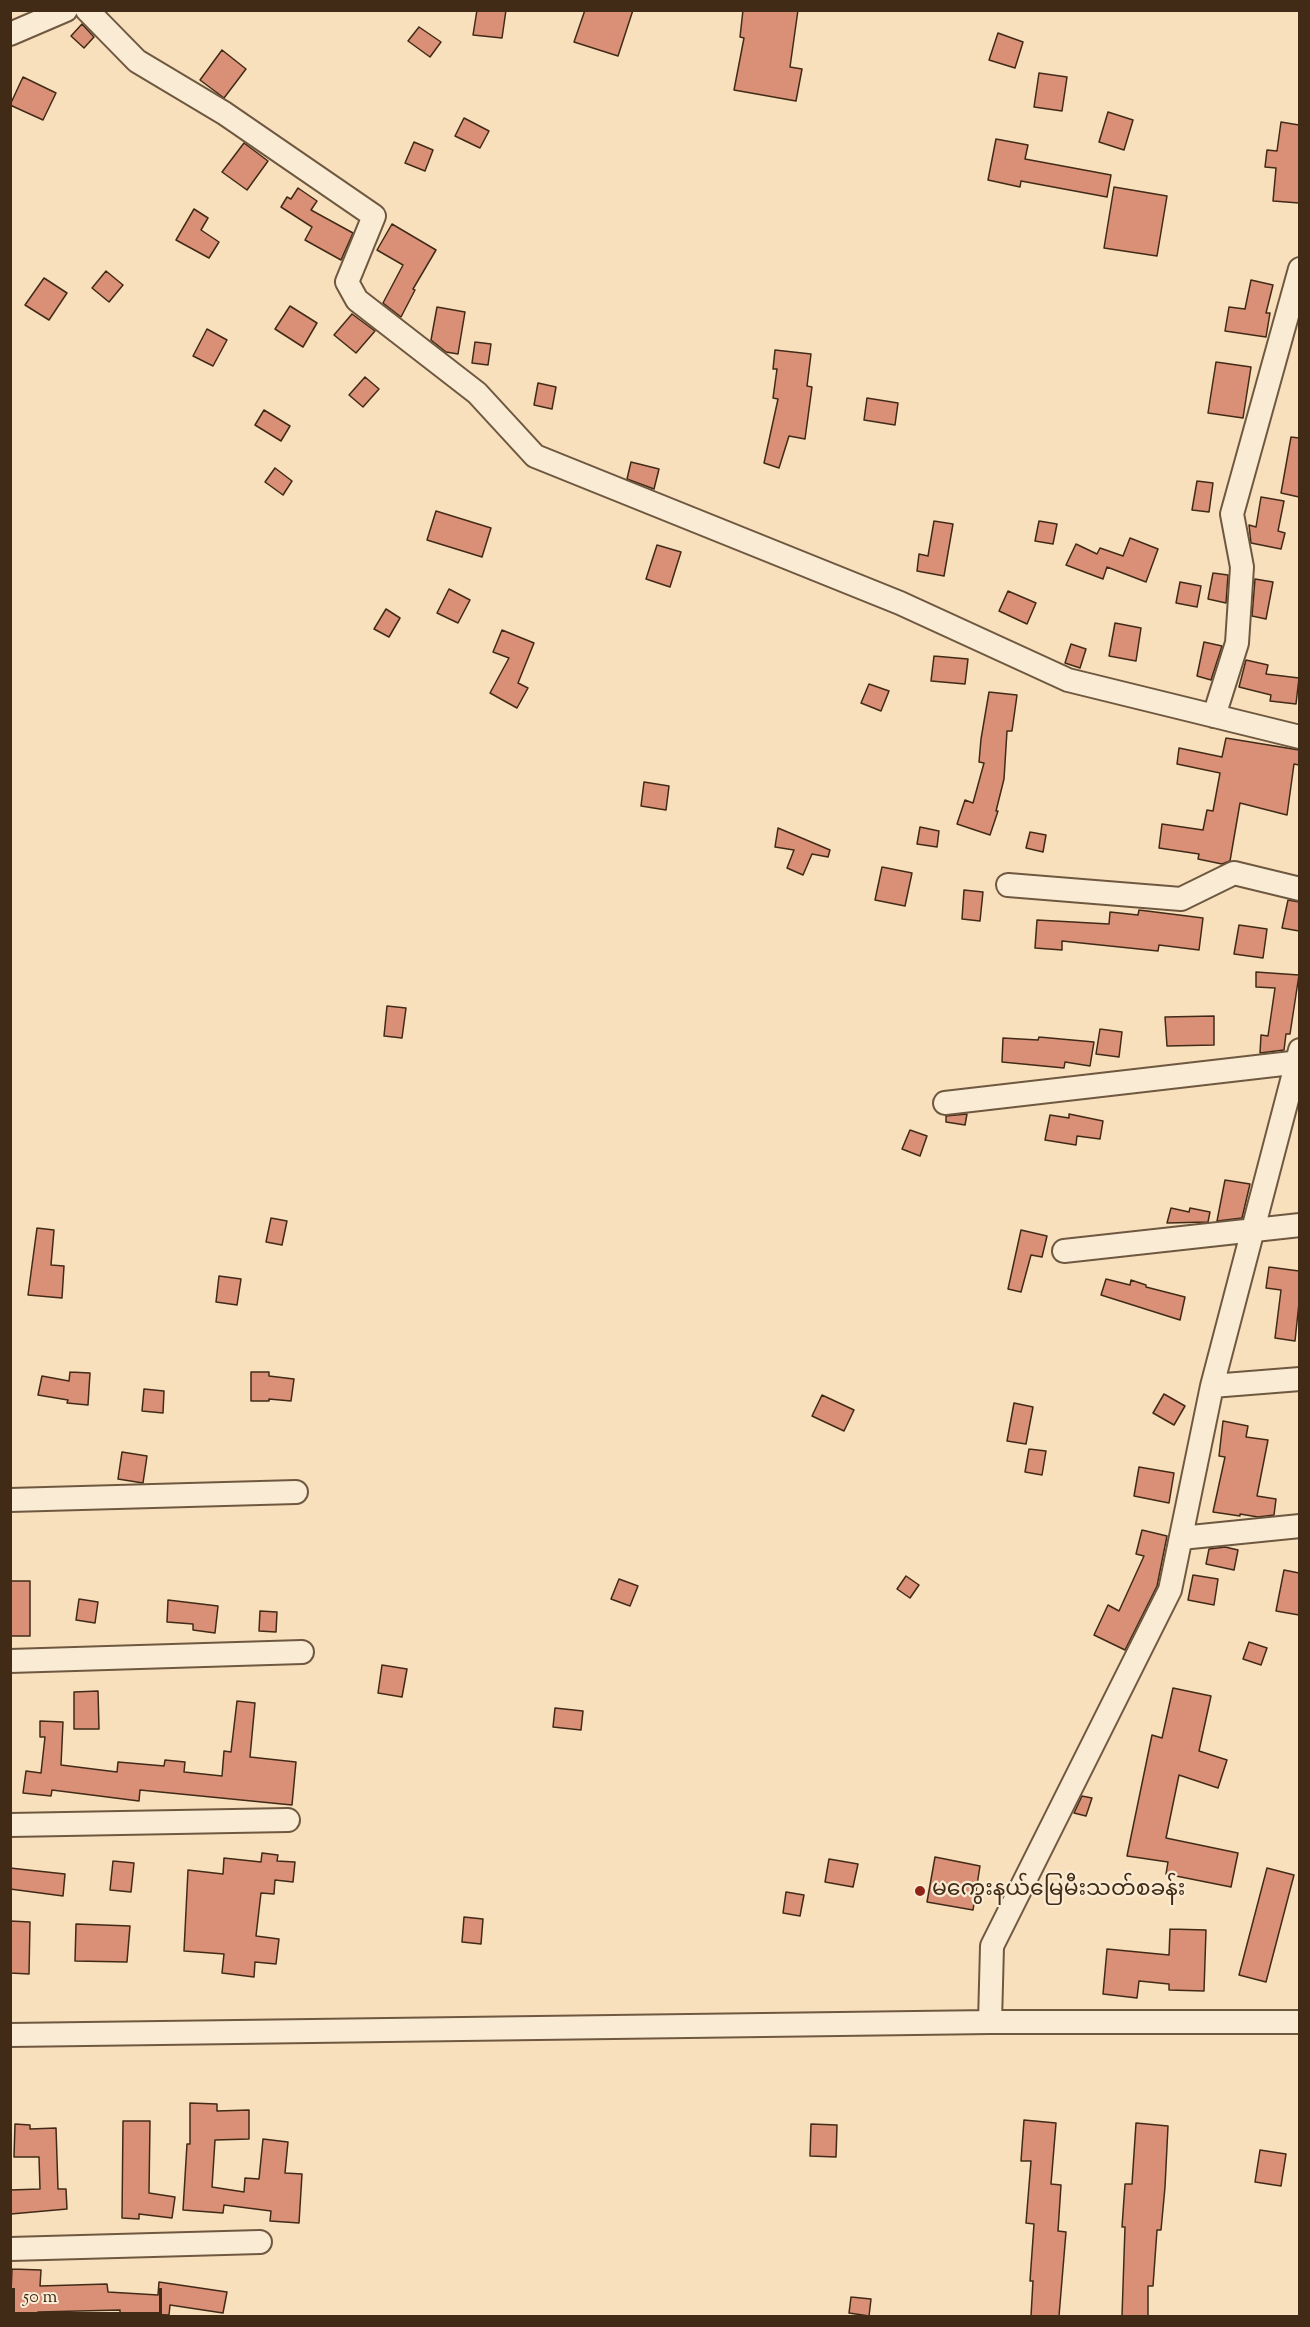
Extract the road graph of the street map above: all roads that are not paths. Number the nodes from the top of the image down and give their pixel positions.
1 (66, 10) edge
2 (87, 10) edge
3 (10, 34) edge
4 (1299, 268) edge
5 (1214, 716) junction
6 (1299, 737) edge
7 (1008, 885) dead end
8 (1299, 889) edge
9 (1298, 1058) edge
10 (945, 1103) dead end
11 (1299, 1226) edge
12 (1252, 1230) junction
13 (1064, 1251) dead end
14 (1299, 1379) edge
15 (1212, 1386) junction
16 (296, 1492) dead end
17 (10, 1500) edge
18 (1299, 1526) edge
19 (1180, 1538) junction
20 (302, 1652) dead end
21 (10, 1661) edge
22 (288, 1820) dead end
23 (10, 1825) edge
24 (990, 2022) junction
25 (1299, 2022) edge
26 (10, 2035) edge
27 (260, 2242) dead end
28 (10, 2249) edge

1 - 3 street
2 - 5 street
4 - 5 street
5 - 6 street
7 - 8 street
9 - 10 street
9 - 12 street
11 - 12 street
12 - 13 street
12 - 15 street
14 - 15 street
15 - 19 street
16 - 17 street
18 - 19 street
19 - 24 street
20 - 21 street
22 - 23 street
24 - 25 street
24 - 26 street
27 - 28 street

